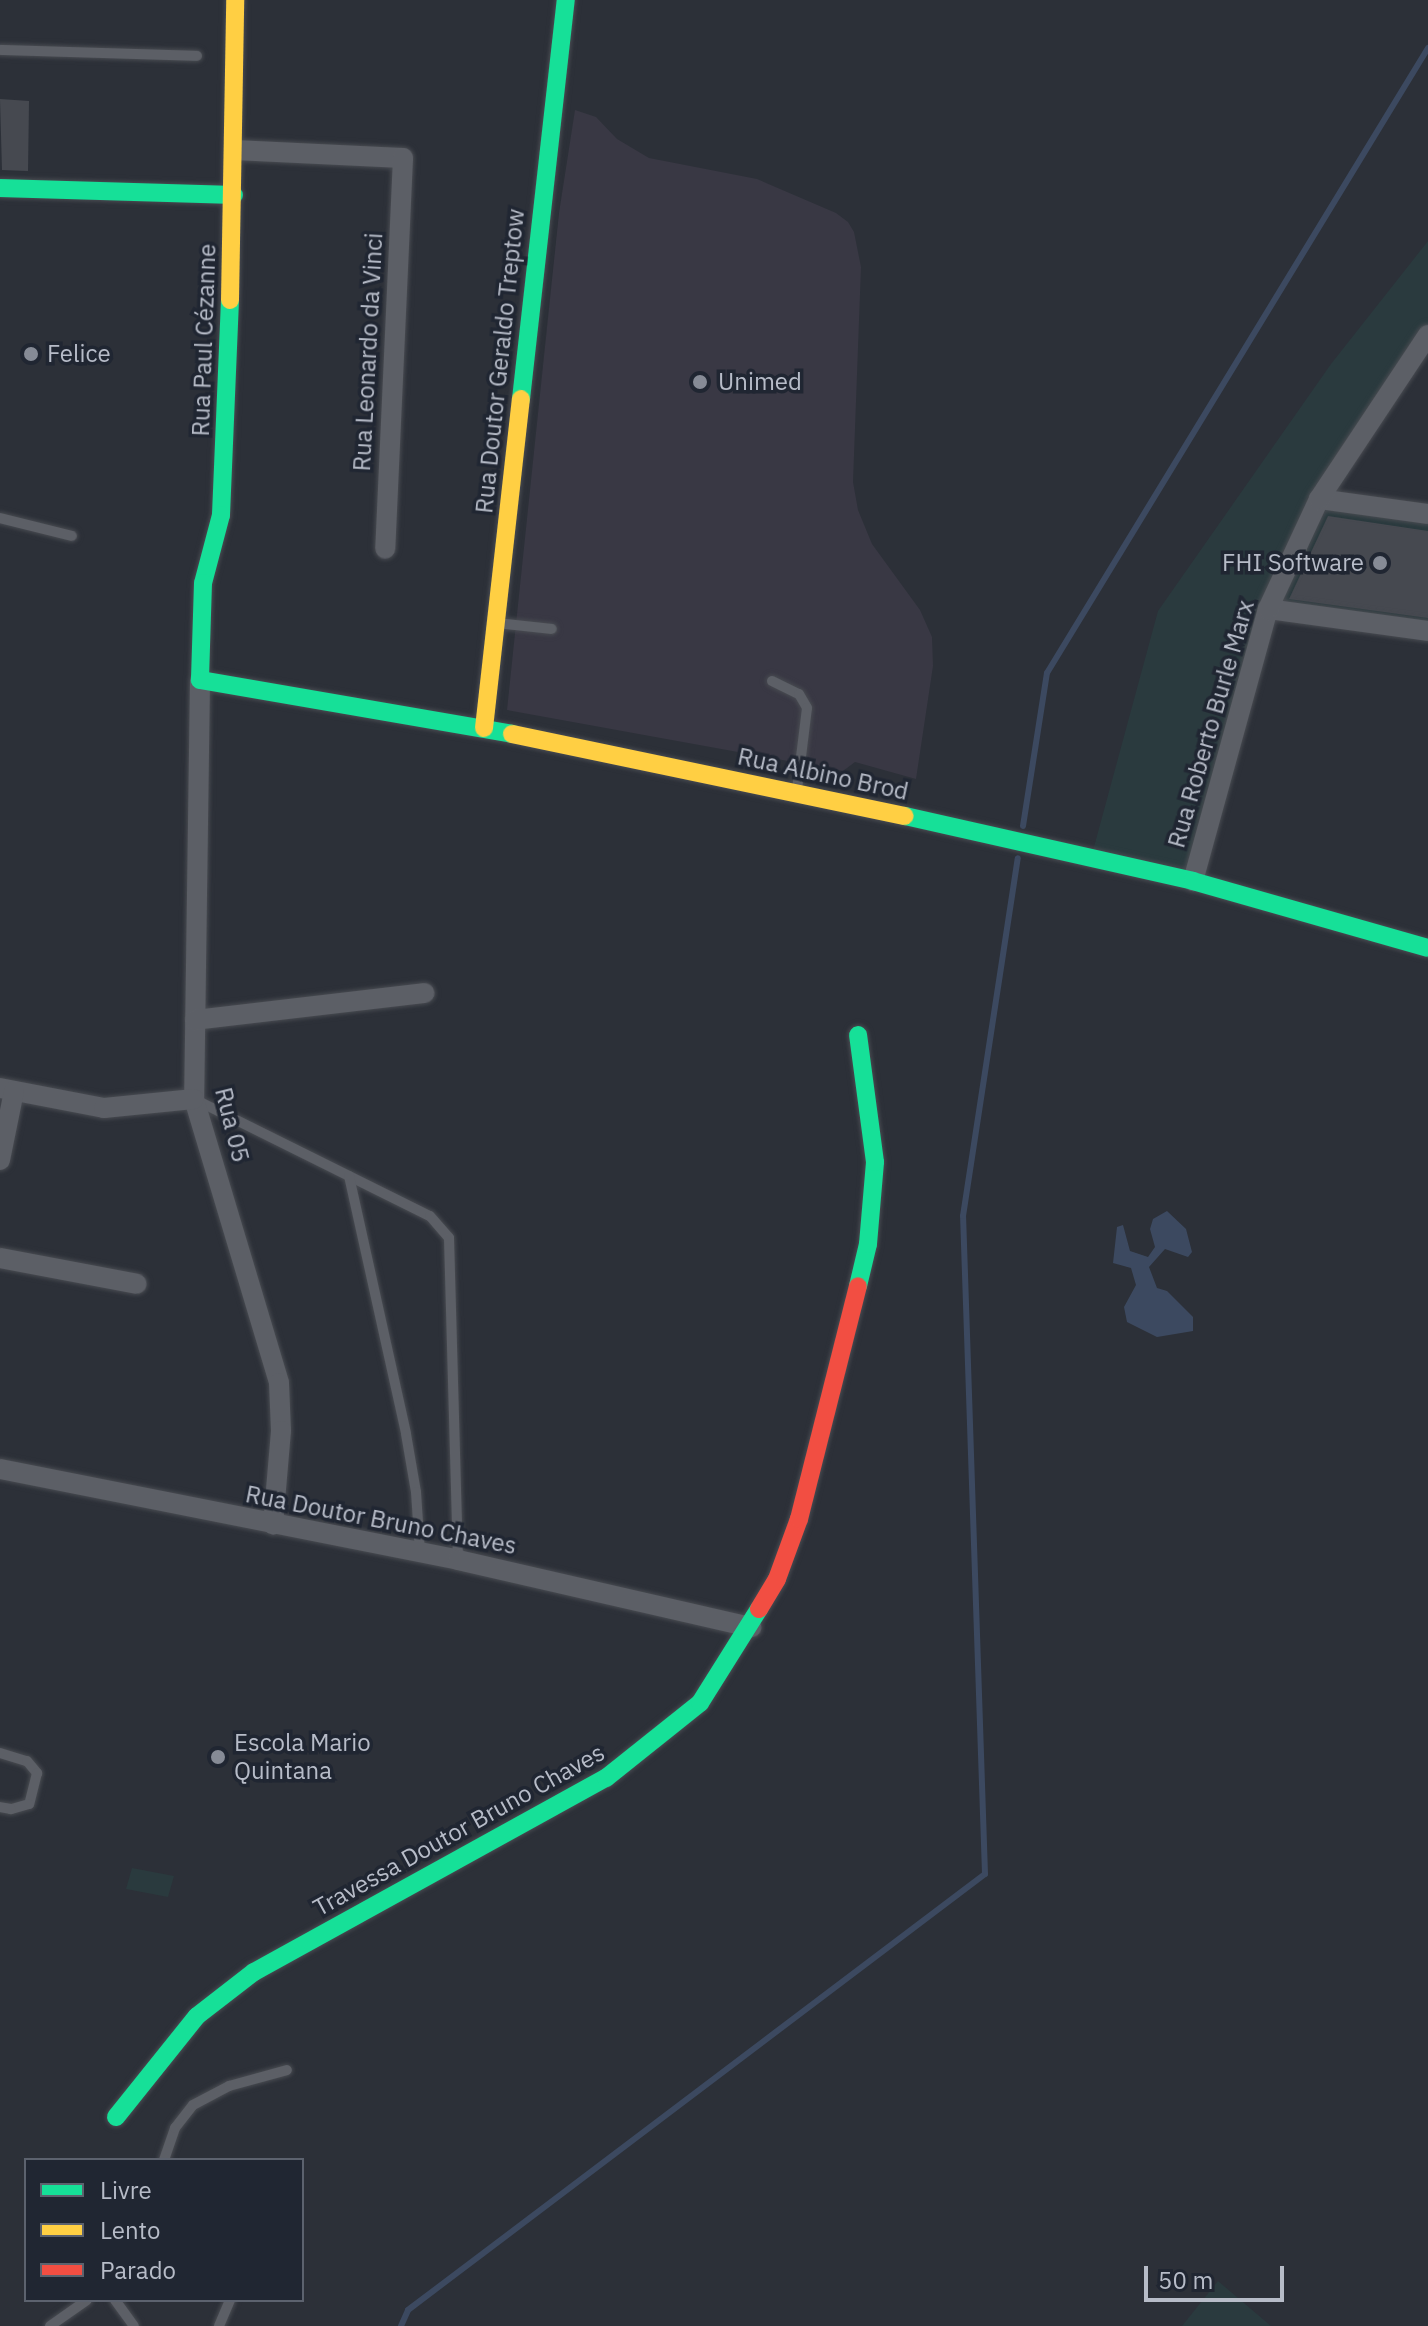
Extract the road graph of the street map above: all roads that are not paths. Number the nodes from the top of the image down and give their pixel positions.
1 (235, 0) edge
2 (566, 0) edge
3 (0, 50) edge
4 (197, 56) dead end
5 (234, 150) junction
6 (0, 188) edge
7 (234, 195) junction
8 (1428, 335) edge
9 (1319, 499) junction
10 (1428, 514) edge
11 (0, 518) edge
12 (72, 536) dead end
13 (385, 549) dead end
14 (1268, 609) junction
15 (495, 623) junction
16 (552, 629) dead end
17 (1428, 631) edge
18 (200, 680) junction
19 (772, 681) dead end
20 (484, 728) junction
21 (797, 792) junction
22 (1193, 881) junction
23 (1428, 948) edge
24 (424, 993) dead end
25 (195, 1020) junction
26 (858, 1035) dead end
27 (7, 1089) edge
28 (194, 1099) junction
29 (0, 1160) edge
30 (349, 1176) junction
31 (0, 1258) edge
32 (137, 1284) dead end
33 (0, 1469) edge
34 (273, 1525) junction
35 (420, 1552) junction
36 (458, 1560) junction
37 (751, 1627) junction
38 (0, 1753) edge
39 (0, 1807) edge
40 (287, 2070) dead end
41 (116, 2117) dead end
42 (165, 2158) edge
43 (84, 2302) edge
44 (116, 2302) edge
45 (229, 2302) edge
46 (50, 2326) edge
47 (134, 2326) edge
48 (219, 2326) edge

1 - 5 street, Rua Paul Cézanne
2 - 15 street, Rua Doutor Geraldo Treptow
3 - 4 lane
5 - 7 street, Rua Paul Cézanne
5 - 13 street, Rua Leonardo da Vinci
6 - 7 street
7 - 18 street, Rua Paul Cézanne
8 - 9 street, Rua Roberto Burle Marx
9 - 10 street
9 - 14 street, Rua Roberto Burle Marx
11 - 12 lane
14 - 17 street
14 - 22 street, Rua Roberto Burle Marx
15 - 16 lane
15 - 20 street, Rua Doutor Geraldo Treptow
18 - 20 street, Rua Albino Brod
18 - 25 street, Rua 05
19 - 21 lane
20 - 21 street, Rua Albino Brod
21 - 22 street, Rua Albino Brod
22 - 23 street, Rua Albino Brod
24 - 25 street
25 - 28 street, Rua 05
26 - 37 street, Travessa Doutor Bruno Chaves
27 - 28 street
27 - 29 street
28 - 30 lane
28 - 34 street, Rua 05
30 - 35 lane
30 - 36 lane
31 - 32 street
33 - 34 street, Rua Doutor Bruno Chaves
34 - 35 street, Rua Doutor Bruno Chaves
35 - 36 street, Rua Doutor Bruno Chaves
36 - 37 street, Rua Doutor Bruno Chaves
37 - 41 street, Travessa Doutor Bruno Chaves
38 - 39 lane
40 - 42 lane
43 - 46 lane
44 - 47 lane
45 - 48 lane

